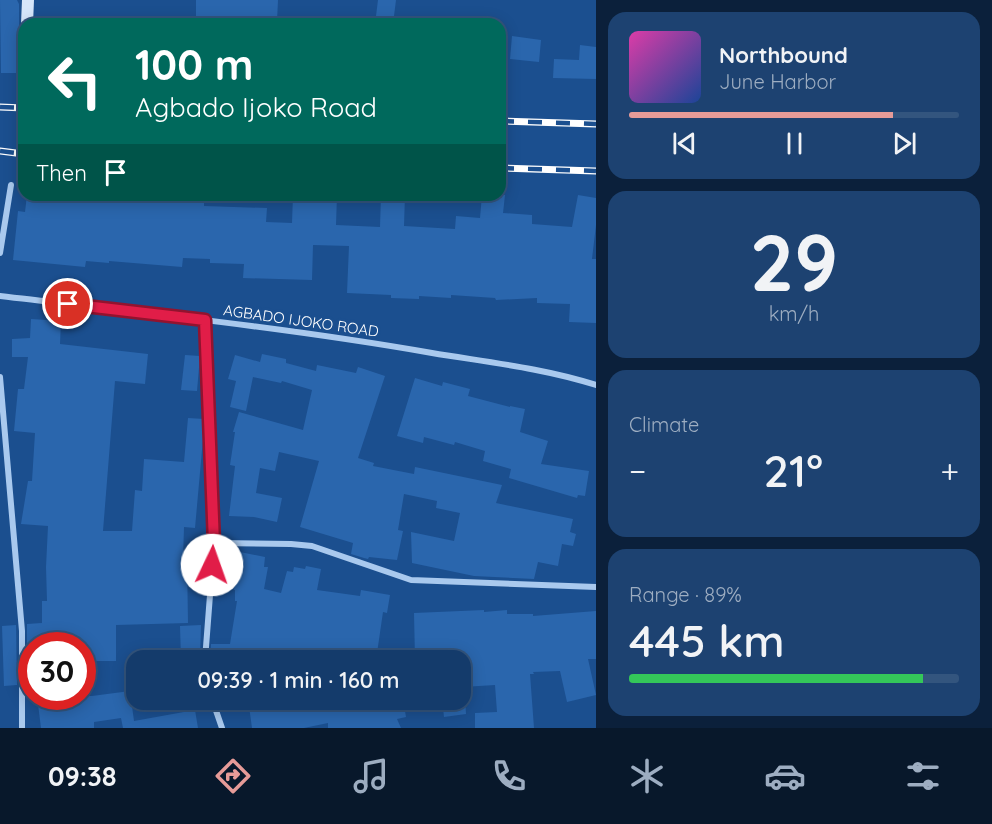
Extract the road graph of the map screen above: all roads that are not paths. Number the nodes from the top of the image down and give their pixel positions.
1 (28, 0) edge
2 (27, 18) edge
3 (11, 185) dead end
4 (0, 253) edge
5 (0, 296) edge
6 (205, 320) junction
7 (0, 377) edge
8 (596, 385) edge
9 (214, 543) junction
10 (596, 587) edge
11 (206, 650) edge
12 (216, 710) edge
13 (22, 728) edge
14 (222, 728) edge

1 - 2 main road
3 - 4 street
5 - 6 street, AGBADO IJOKO ROAD
6 - 8 street, AGBADO IJOKO ROAD
6 - 9 street
7 - 13 street
9 - 10 street
9 - 11 street
12 - 14 street

